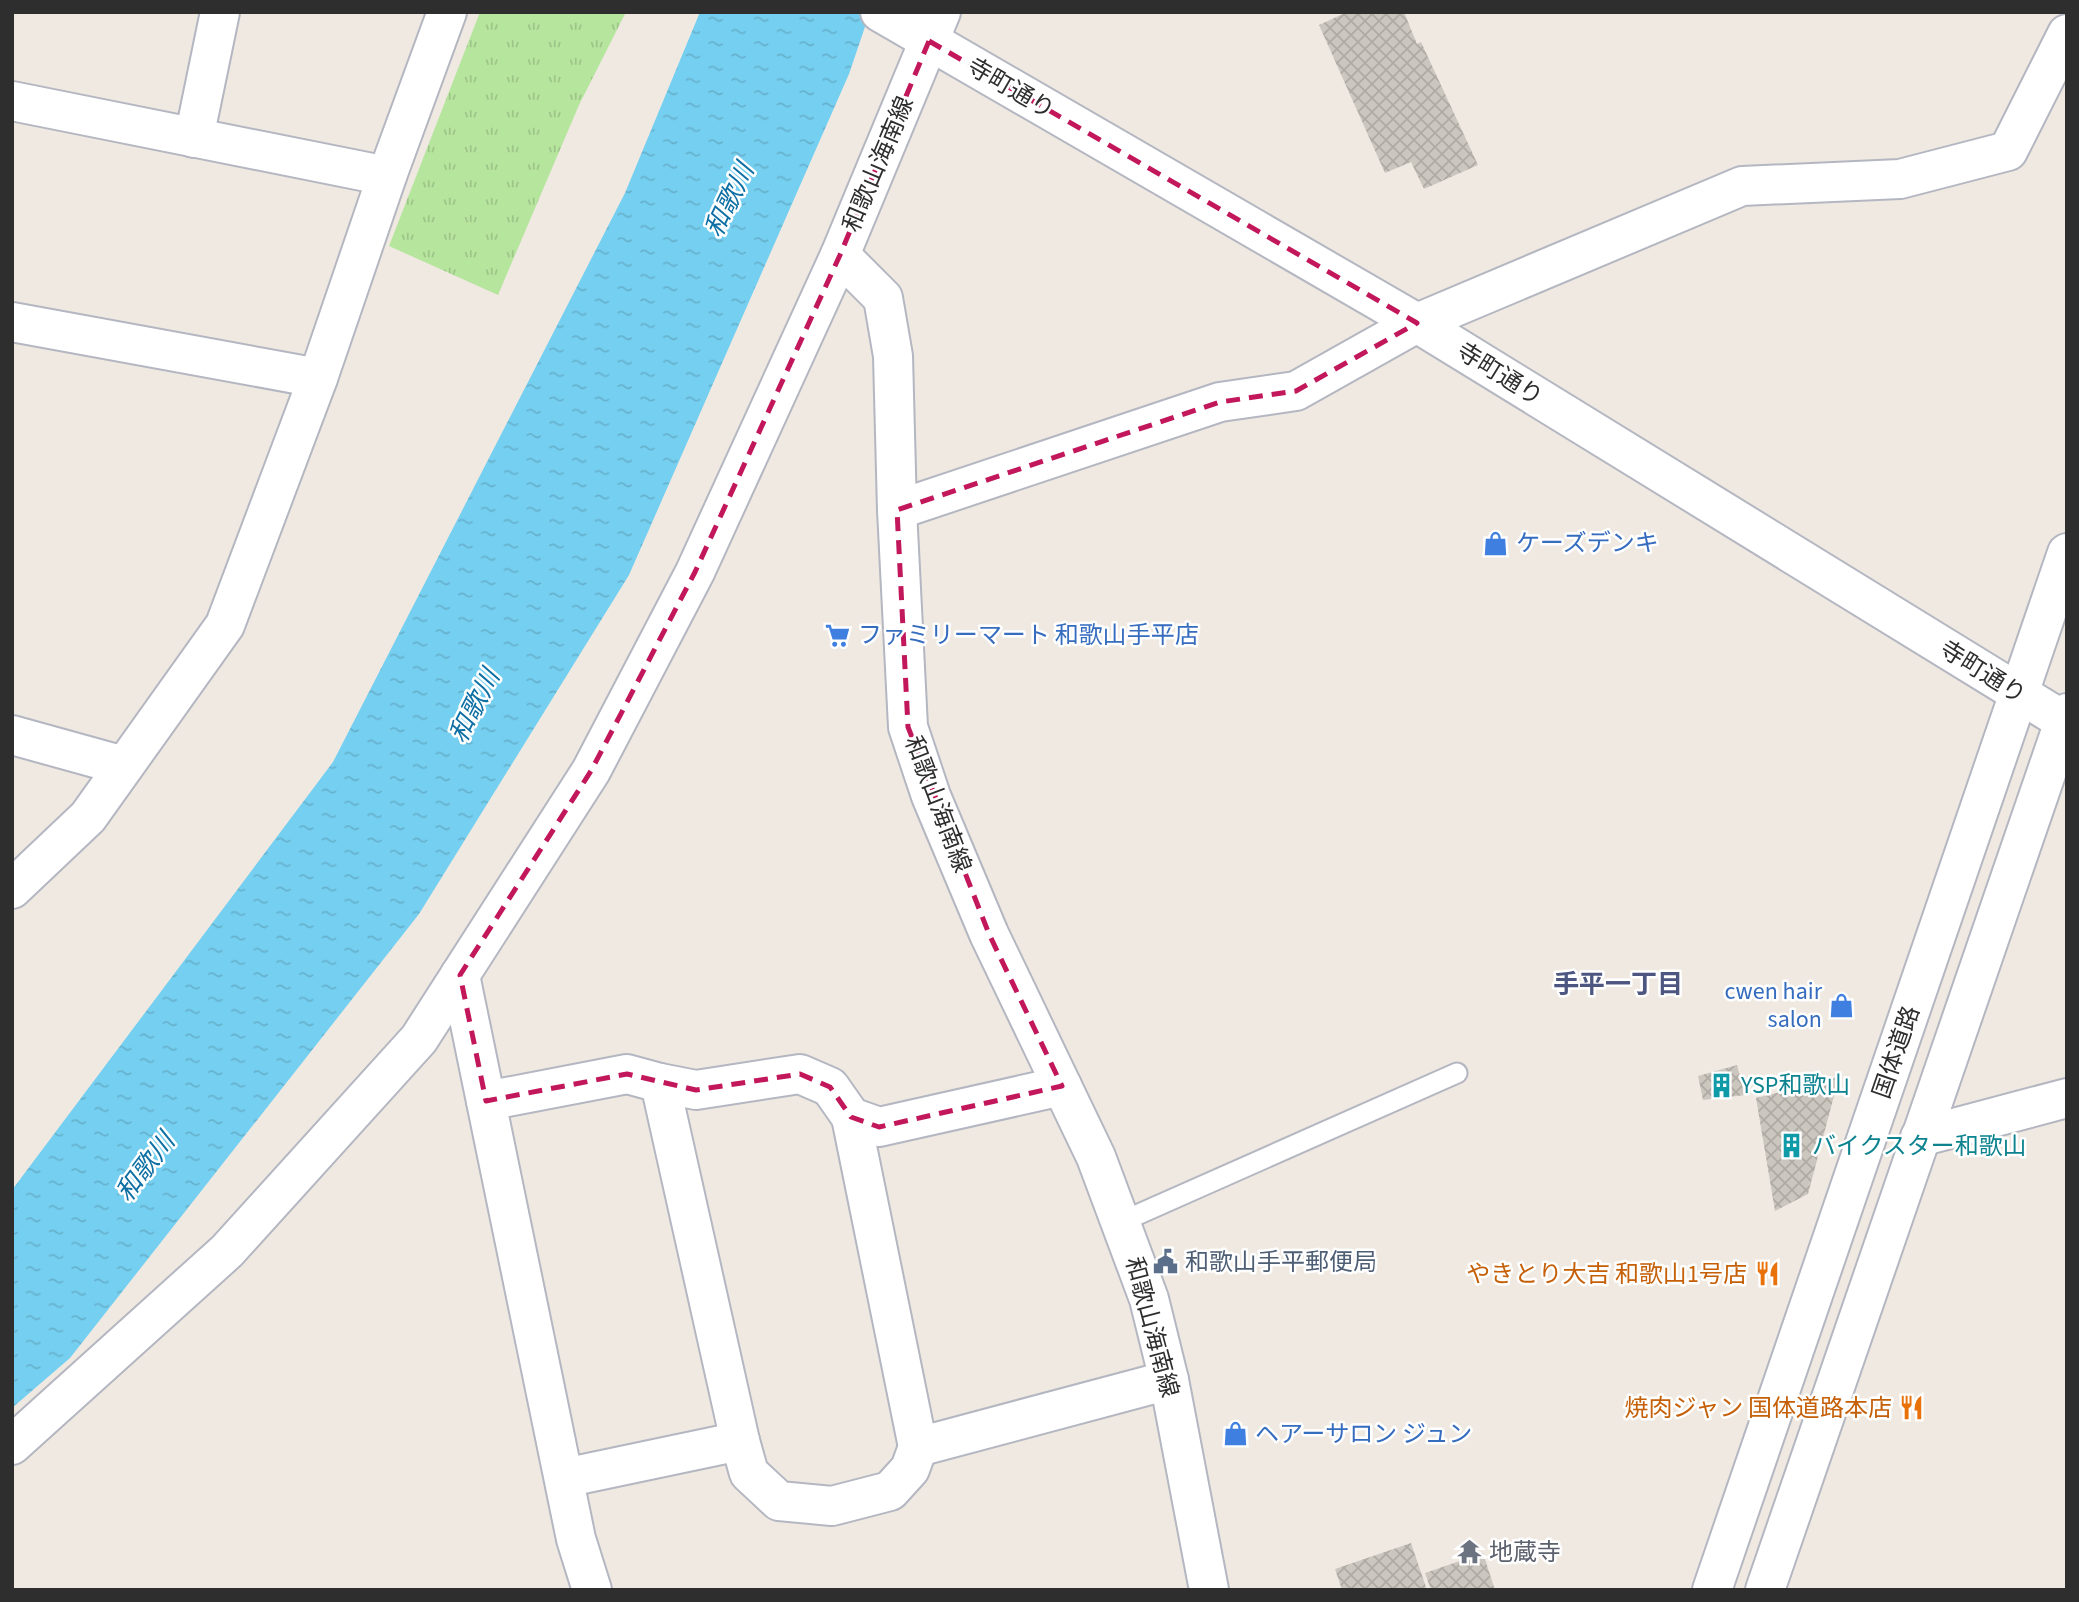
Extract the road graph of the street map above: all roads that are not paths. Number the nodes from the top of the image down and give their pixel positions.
1 (220, 12) edge
2 (447, 12) edge
3 (883, 14) edge
4 (935, 26) edge
5 (2067, 34) edge
6 (12, 101) edge
7 (194, 138) junction
8 (387, 176) junction
9 (840, 255) junction
10 (12, 322) edge
11 (1417, 323) junction
12 (318, 378) junction
13 (897, 510) junction
14 (2067, 553) edge
15 (2019, 694) junction
16 (2065, 717) edge
17 (12, 735) edge
18 (124, 766) junction
19 (12, 889) edge
20 (460, 975) junction
21 (1457, 1073) dead end
22 (660, 1083) junction
23 (1062, 1086) junction
24 (2067, 1098) edge
25 (486, 1101) junction
26 (851, 1117) junction
27 (1920, 1137) junction
28 (1121, 1222) junction
29 (1169, 1380) junction
30 (740, 1441) junction
31 (12, 1445) edge
32 (918, 1447) junction
33 (564, 1478) junction
34 (592, 1590) edge
35 (1209, 1590) edge
36 (1712, 1590) edge
37 (1765, 1590) edge

1 - 7 street
2 - 8 street
3 - 4 street, 寺町通り
4 - 9 street, 和歌山海南線
4 - 11 street, 寺町通り
5 - 11 street
6 - 7 street
7 - 8 street
8 - 12 street
9 - 13 street, 和歌山海南線
9 - 20 street
10 - 12 street
11 - 13 street
11 - 15 street, 寺町通り
12 - 18 street
13 - 23 street, 和歌山海南線
14 - 15 street, 国体道路
15 - 16 street, 寺町通り
15 - 36 street, 国体道路
16 - 27 street, 国体道路
17 - 18 street
18 - 19 street
20 - 25 street
20 - 31 street
21 - 28 lane
22 - 25 street
22 - 26 street
22 - 30 street
23 - 26 street
23 - 28 street, 和歌山海南線
24 - 27 street
25 - 33 street
26 - 32 street
27 - 37 street, 国体道路
28 - 29 street, 和歌山海南線
29 - 32 street
29 - 35 street, 和歌山海南線
30 - 32 street
30 - 33 street
33 - 34 street

